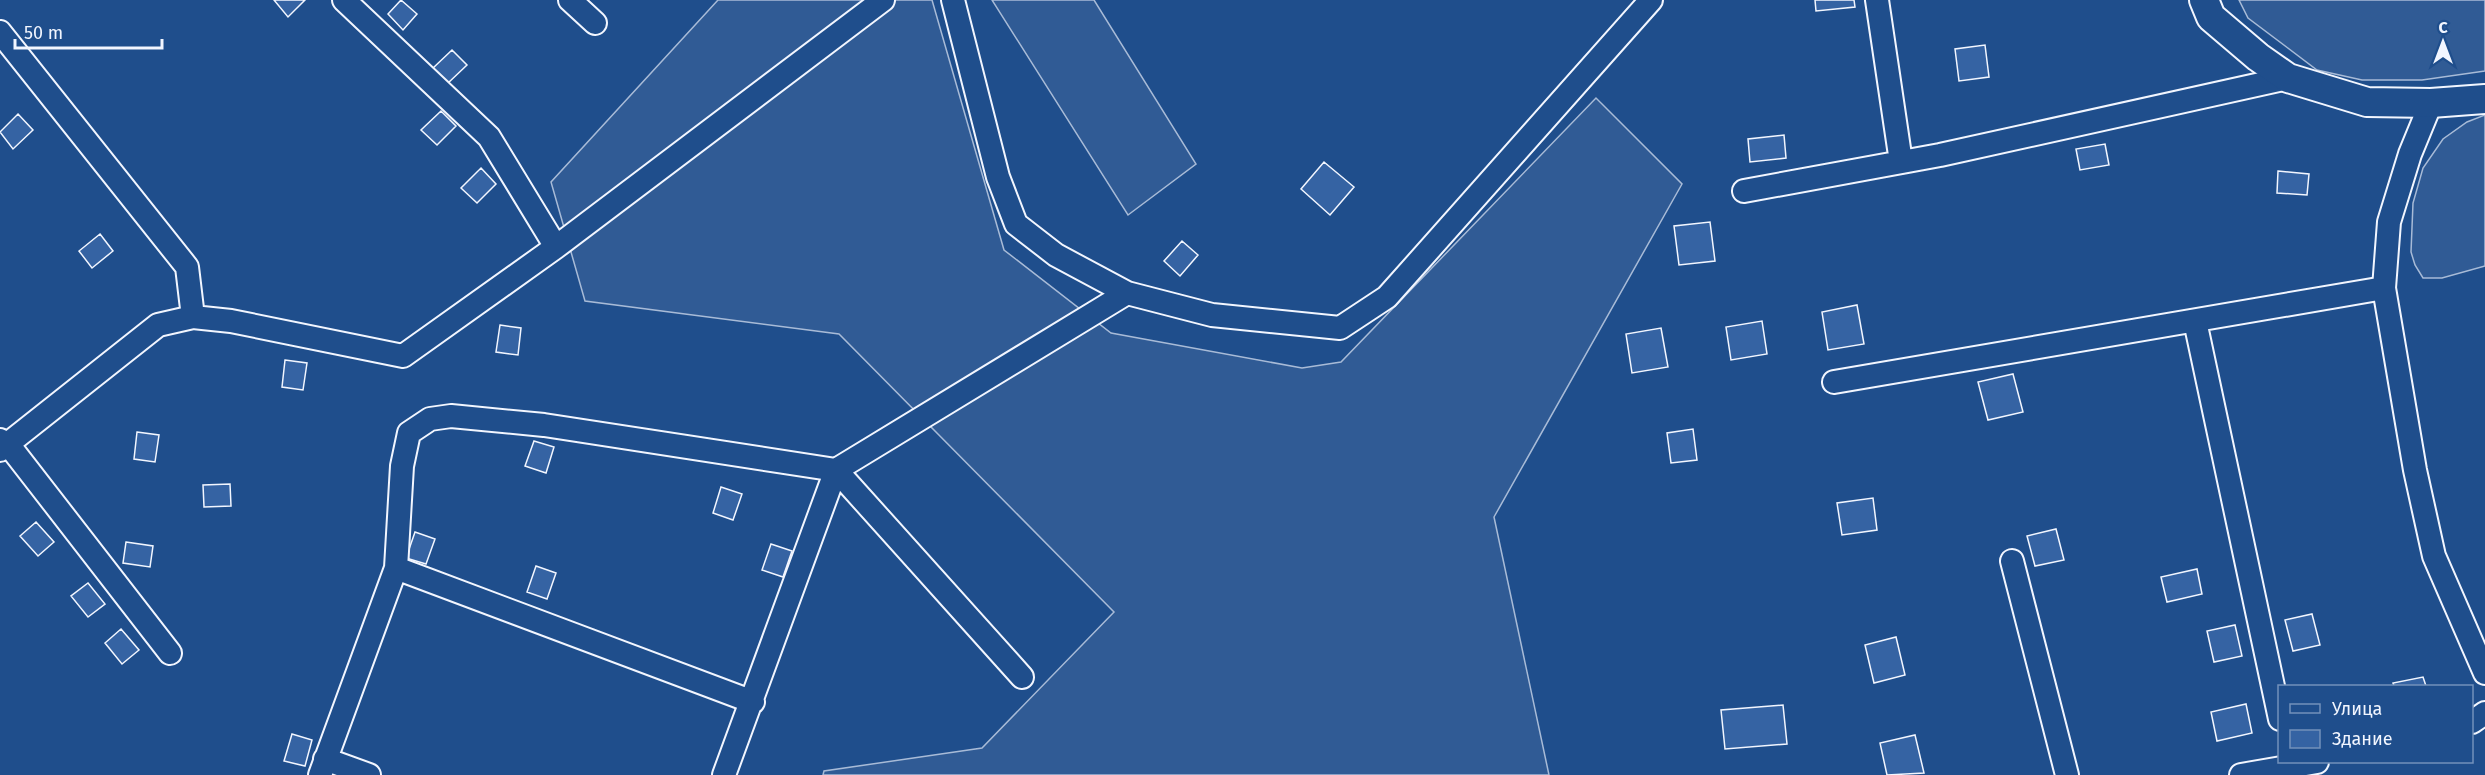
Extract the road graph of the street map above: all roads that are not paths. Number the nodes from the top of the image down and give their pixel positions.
1 (344, 0) edge
2 (570, 0) edge
3 (883, 0) edge
4 (952, 0) edge
5 (1651, 0) edge
6 (1876, 0) edge
7 (2204, 0) edge
8 (595, 23) dead end
9 (0, 32) edge
10 (2288, 78) junction
11 (2485, 99) edge
12 (2431, 103) junction
13 (1901, 162) junction
14 (1744, 191) dead end
15 (556, 247) junction
16 (2384, 288) junction
17 (1127, 293) junction
18 (193, 317) junction
19 (2195, 321) junction
20 (1834, 382) dead end
21 (3, 445) edge
22 (836, 470) junction
23 (2012, 561) dead end
24 (396, 568) junction
25 (170, 653) dead end
26 (2485, 673) edge
27 (1022, 677) dead end
28 (753, 702) junction
29 (2278, 710) edge
30 (2289, 764) edge
31 (322, 767) edge
32 (369, 775) edge
33 (724, 775) edge
34 (2067, 775) edge
35 (2241, 775) edge

1 - 15 street
2 - 8 street
3 - 15 street
4 - 17 street
5 - 17 street
6 - 13 street
7 - 10 main road
9 - 18 street
10 - 12 main road
10 - 13 street
11 - 12 main road
12 - 16 street
13 - 14 street
15 - 18 street
16 - 19 street
16 - 26 street
17 - 22 street
18 - 21 street
19 - 20 street
19 - 29 street
21 - 25 street
22 - 24 street
22 - 27 street
22 - 28 street
23 - 34 street
24 - 28 street
24 - 31 street
28 - 33 street
30 - 35 street
31 - 32 street

